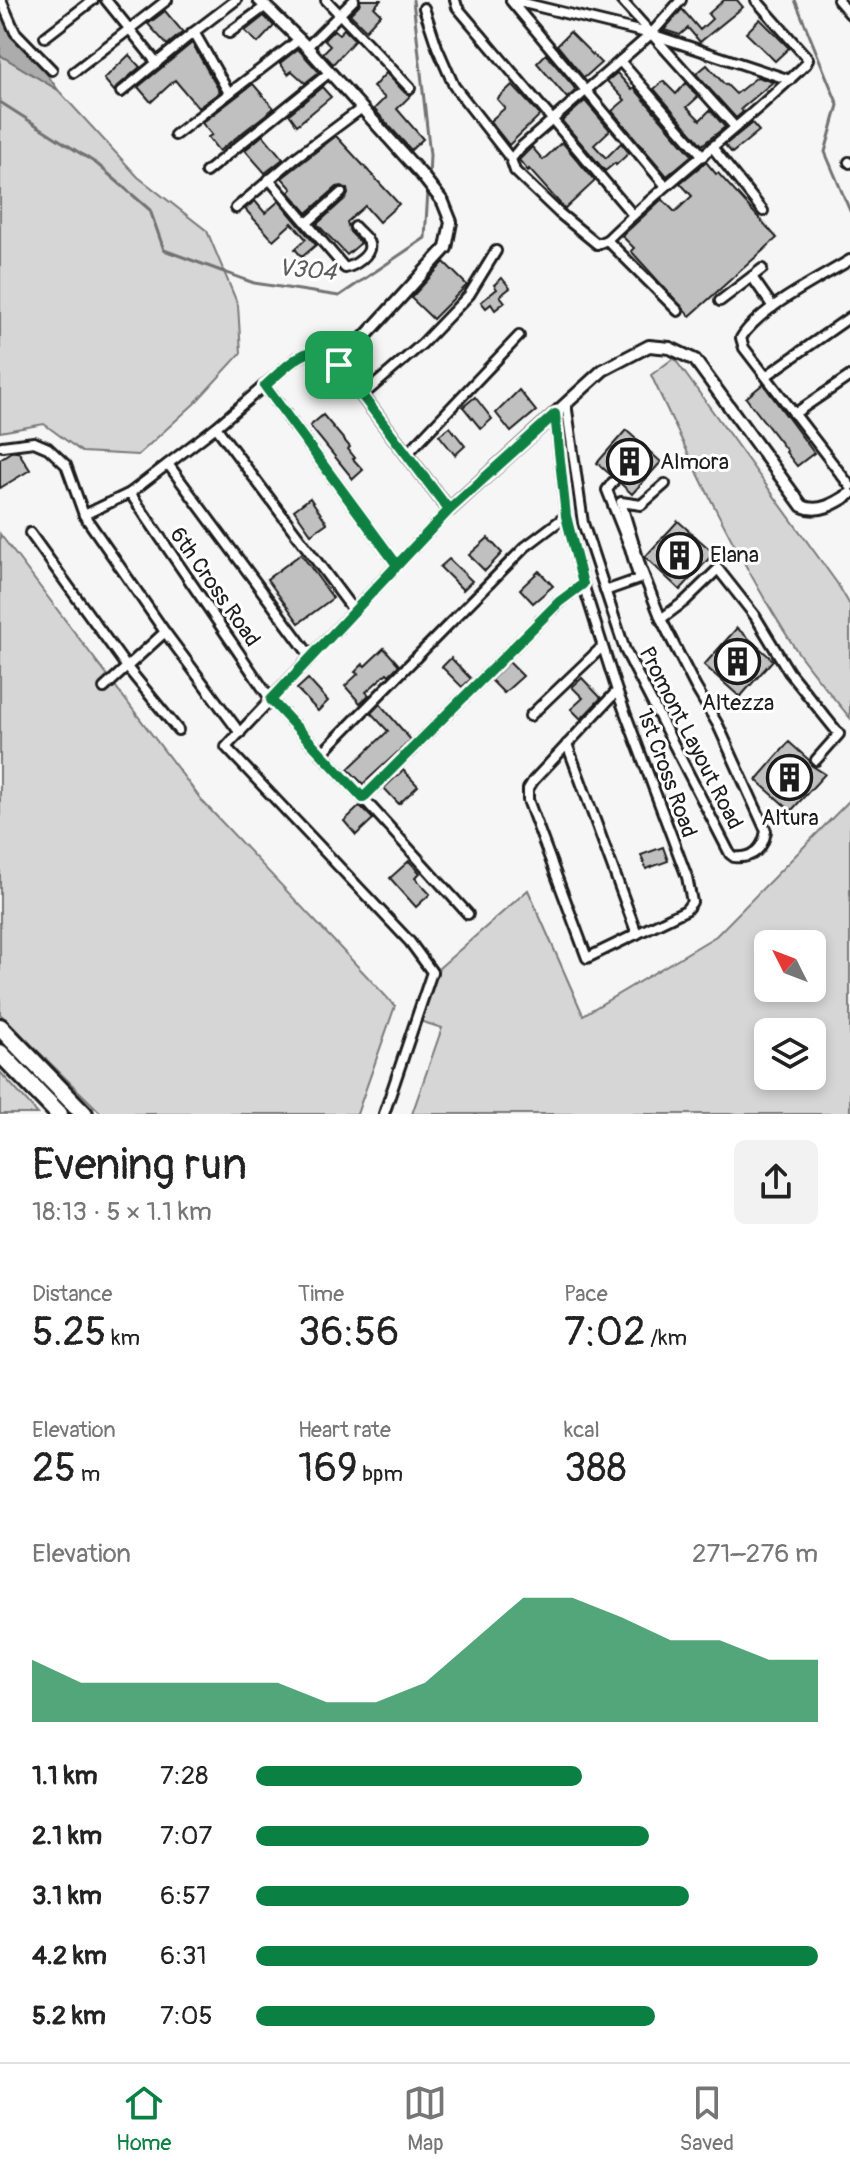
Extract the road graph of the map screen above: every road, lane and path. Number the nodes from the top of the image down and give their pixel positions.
1 (1, 0) edge
2 (93, 0) edge
3 (106, 0) edge
4 (167, 0) edge
5 (236, 0) edge
6 (326, 0) edge
7 (354, 0) edge
8 (455, 0) edge
9 (510, 0) edge
10 (621, 0) edge
11 (756, 0) edge
12 (838, 0) edge
13 (680, 1) edge
14 (263, 3) edge
15 (424, 8) dead end
16 (850, 14) edge
17 (340, 15) junction
18 (130, 31) junction
19 (194, 32) junction
20 (229, 33) dead end
21 (651, 34) junction
22 (45, 37) dead end
23 (304, 43) junction
24 (620, 61) junction
25 (157, 63) junction
26 (52, 70) dead end
27 (74, 72) dead end
28 (330, 72) junction
29 (790, 80) junction
30 (410, 88) dead end
31 (585, 91) junction
32 (121, 92) dead end
33 (229, 93) junction
34 (362, 108) junction
35 (552, 120) junction
36 (735, 127) junction
37 (175, 135) dead end
38 (712, 147) junction
39 (703, 156) junction
40 (511, 159) junction
41 (206, 172) dead end
42 (269, 179) junction
43 (665, 185) junction
44 (341, 193) dead end
45 (236, 208) dead end
46 (763, 211) dead end
47 (633, 215) junction
48 (307, 223) junction
49 (355, 227) dead end
50 (607, 240) junction
51 (496, 251) dead end
52 (850, 260) edge
53 (762, 269) dead end
54 (752, 277) junction
55 (720, 301) dead end
56 (773, 307) junction
57 (678, 311) dead end
58 (850, 317) edge
59 (519, 336) dead end
60 (339, 365) junction
61 (766, 376) junction
62 (850, 376) edge
63 (265, 386) junction
64 (362, 396) junction
65 (566, 403) junction
66 (555, 414) junction
67 (794, 414) junction
68 (216, 427) junction
69 (2, 446) dead end
70 (407, 454) junction
71 (168, 464) junction
72 (613, 482) dead end
73 (665, 484) dead end
74 (850, 486) edge
75 (130, 493) junction
76 (850, 494) edge
77 (449, 510) junction
78 (84, 515) junction
79 (566, 516) junction
80 (30, 533) dead end
81 (397, 565) junction
82 (583, 584) junction
83 (605, 591) junction
84 (354, 611) junction
85 (661, 619) junction
86 (165, 632) junction
87 (602, 647) junction
88 (311, 657) junction
89 (126, 666) junction
90 (104, 688) dead end
91 (617, 691) junction
92 (271, 700) junction
93 (530, 716) dead end
94 (178, 730) dead end
95 (240, 733) junction
96 (567, 744) junction
97 (321, 754) junction
98 (816, 760) dead end
99 (363, 798) junction
100 (468, 914) dead end
101 (637, 934) junction
102 (0, 1027) edge
103 (0, 1053) edge
104 (59, 1114) edge
105 (84, 1114) edge
106 (384, 1114) edge

1 - 26 street
2 - 22 street
3 - 18 street
4 - 18 street
5 - 19 street
6 - 17 street
7 - 17 street
8 - 35 street
9 - 21 street
9 - 31 street
10 - 21 street
11 - 29 street
12 - 16 street
13 - 21 street
14 - 20 street
14 - 23 street
15 - 40 street
17 - 23 street
17 - 30 street
18 - 25 street
18 - 27 street
19 - 25 street
19 - 33 street
21 - 24 street
21 - 29 street
21 - 36 street
23 - 28 street
23 - 33 street
24 - 31 street
24 - 39 street
25 - 32 street
28 - 34 street
28 - 41 street
29 - 36 street
31 - 35 street
31 - 43 street
33 - 37 street
34 - 42 street
34 - 60 street
35 - 40 street
35 - 47 street
36 - 38 street
38 - 39 street
38 - 46 street
39 - 43 street
40 - 50 street
42 - 45 street
42 - 48 street
43 - 47 street
44 - 48 street
47 - 50 street
48 - 49 street
50 - 57 street
51 - 64 street
52 - 56 street
53 - 54 street
54 - 55 street
54 - 56 street
56 - 61 street
58 - 61 street
59 - 70 street
60 - 63 street
60 - 64 street
61 - 67 street
62 - 67 street
63 - 68 street
63 - 81 street
64 - 70 street
65 - 66 street
65 - 76 street
65 - 83 street, Promont Layout Road
66 - 77 street
66 - 79 street, 1st Cross Road
67 - 74 street
68 - 71 street
68 - 84 street
69 - 78 street
70 - 77 street
71 - 75 street
71 - 88 street
72 - 83 street
73 - 85 street
75 - 78 street
75 - 92 street, 6th Cross Road
77 - 81 street
78 - 86 street
79 - 82 street, 1st Cross Road
79 - 97 street
80 - 89 street
81 - 84 street
82 - 87 street, 1st Cross Road
82 - 99 street
83 - 85 street, Promont Layout Road
84 - 88 street
85 - 98 street
86 - 89 street
86 - 95 street
87 - 91 street, 1st Cross Road
87 - 93 street
88 - 92 street
89 - 90 street
89 - 94 street
91 - 96 street
91 - 101 street, 1st Cross Road
92 - 95 street
92 - 97 street, 6th Cross Road
95 - 106 street
96 - 101 street
96 - 101 street
97 - 99 street, 6th Cross Road
99 - 100 street, 6th Cross Road
102 - 105 highway
103 - 104 highway

